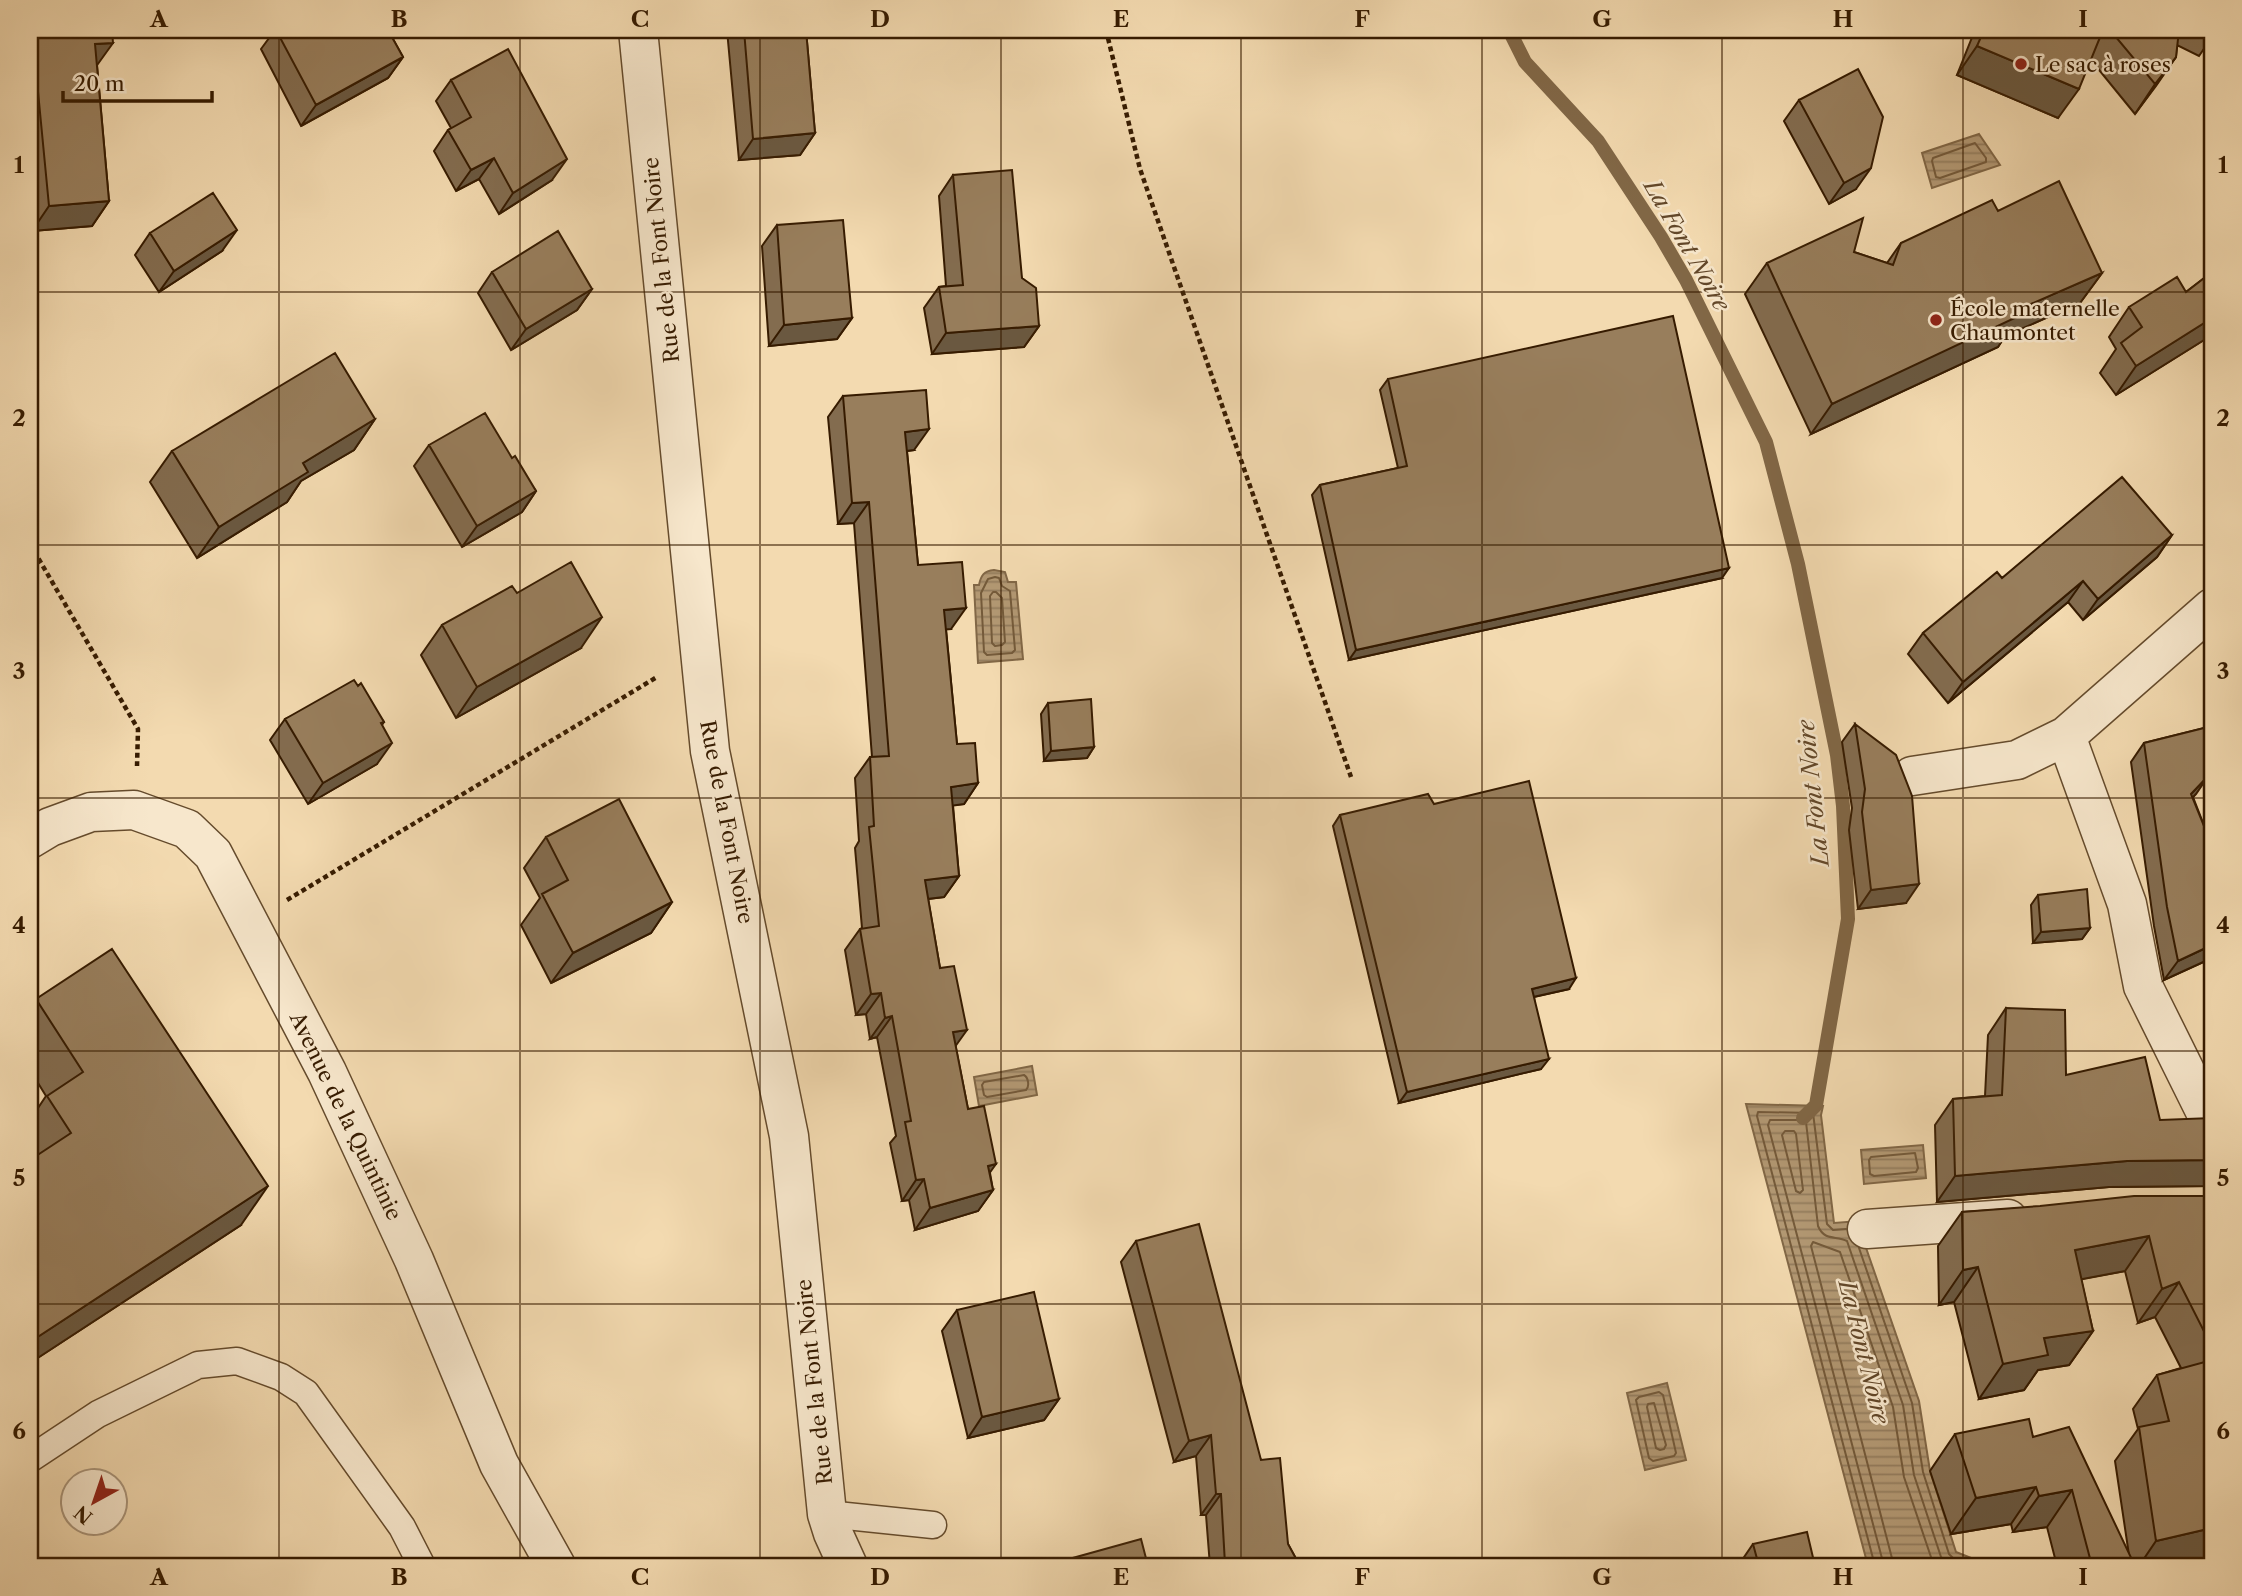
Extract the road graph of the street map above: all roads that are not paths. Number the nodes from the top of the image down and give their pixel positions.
1 (638, 30) edge
2 (2212, 608) edge
3 (2066, 736) junction
4 (1912, 776) dead end
5 (30, 839) edge
6 (2212, 1125) edge
7 (2041, 1216) edge
8 (1867, 1229) dead end
9 (30, 1459) edge
10 (827, 1514) junction
11 (933, 1525) dead end
12 (422, 1566) edge
13 (556, 1566) edge
14 (848, 1566) edge

1 - 10 street, Rue de la Font Noire
2 - 3 street
3 - 4 street
3 - 6 street
5 - 13 street, Avenue de la Quintinie
7 - 8 street
9 - 12 lane
10 - 11 lane
10 - 14 street, Rue de la Font Noire

